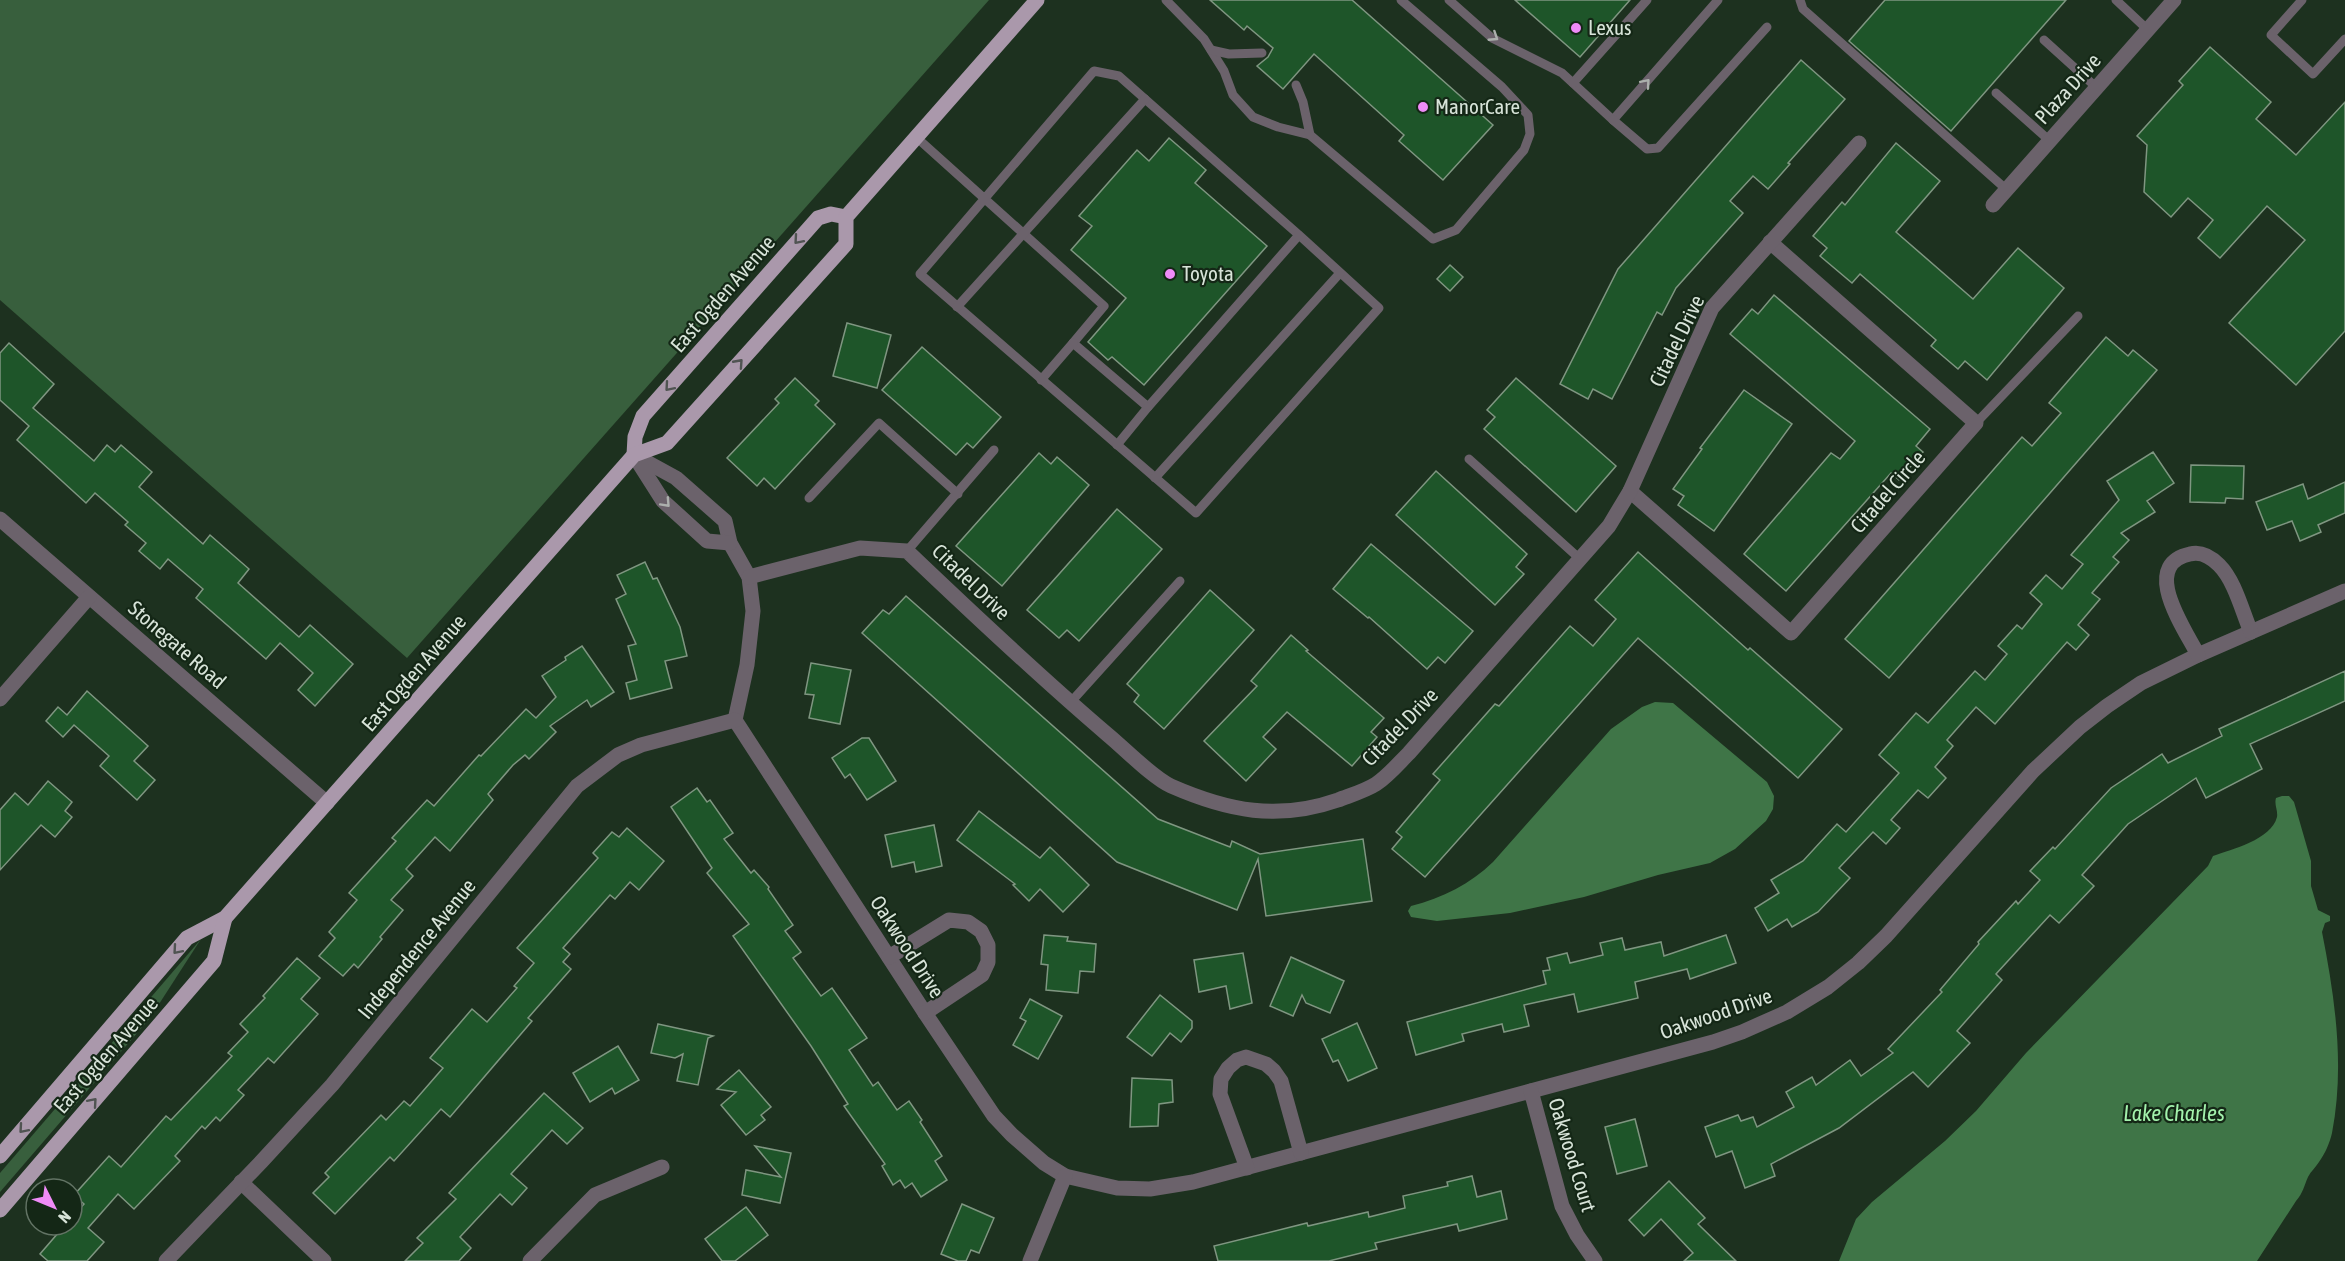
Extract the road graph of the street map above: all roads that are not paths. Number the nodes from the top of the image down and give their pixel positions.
1 (1037, 0) edge
2 (1166, 0) edge
3 (1401, 0) edge
4 (1449, 0) edge
5 (1647, 0) edge
6 (1718, 0) edge
7 (1800, 0) edge
8 (2116, 0) edge
9 (2174, 0) edge
10 (2302, 0) edge
11 (1767, 27) dead end
12 (2148, 30) junction
13 (2345, 39) edge
14 (2044, 40) dead end
15 (1211, 50) junction
16 (1262, 53) dead end
17 (1573, 83) junction
18 (1296, 85) dead end
19 (2097, 88) junction
20 (1996, 93) dead end
21 (1145, 99) junction
22 (1613, 120) junction
23 (1310, 135) junction
24 (916, 137) junction
25 (2050, 141) junction
26 (1859, 143) dead end
27 (2007, 190) junction
28 (983, 198) junction
29 (1993, 205) dead end
30 (846, 217) junction
31 (1023, 234) junction
32 (1299, 235) junction
33 (1770, 242) junction
34 (1340, 273) junction
35 (957, 307) junction
36 (2078, 316) dead end
37 (1073, 343) junction
38 (1041, 380) junction
39 (1148, 407) junction
40 (1976, 423) junction
41 (1117, 445) junction
42 (994, 450) dead end
43 (634, 455) junction
44 (1469, 459) dead end
45 (1155, 478) junction
46 (1630, 491) junction
47 (958, 494) junction
48 (809, 498) dead end
49 (0, 519) edge
50 (730, 543) junction
51 (908, 551) junction
52 (1580, 559) junction
53 (748, 577) junction
54 (1180, 581) dead end
55 (2345, 591) edge
56 (89, 597) junction
57 (2251, 632) junction
58 (2198, 654) junction
59 (0, 699) edge
60 (1070, 703) junction
61 (735, 720) junction
62 (327, 803) junction
63 (225, 918) junction
64 (889, 957) junction
65 (925, 1013) junction
66 (1531, 1091) junction
67 (1301, 1153) junction
68 (0, 1156) edge
69 (662, 1167) dead end
70 (1247, 1167) junction
71 (1065, 1176) junction
72 (241, 1182) junction
73 (0, 1210) edge
74 (166, 1261) edge
75 (324, 1261) edge
76 (530, 1261) edge
77 (1030, 1261) edge
78 (1595, 1261) edge

1 - 24 main road
2 - 15 lane
3 - 23 lane
4 -> 17 lane
5 - 17 lane
22 -> 6 lane
7 - 27 lane
8 - 12 lane
9 - 12 street, Plaza Drive
10 - 13 lane
11 - 22 lane
12 - 19 street, Plaza Drive
14 - 19 lane
15 - 16 lane
15 - 23 lane
17 - 22 lane
18 - 23 lane
19 - 25 street, Plaza Drive
20 - 25 lane
21 - 28 lane
21 - 31 lane
21 - 32 lane
24 - 28 lane
24 - 30 main road
25 - 27 street, Plaza Drive
26 - 33 street, Citadel Drive
27 - 29 street, Plaza Drive
28 - 31 lane
28 - 35 lane
43 -> 30 main road, East Ogden Avenue
30 -> 43 main road, East Ogden Avenue
31 - 35 lane
31 - 37 lane
32 - 34 lane
32 - 39 lane
33 - 40 street
33 - 46 street, Citadel Drive
34 - 45 lane
34 - 45 lane
35 - 38 lane
36 - 40 lane
37 - 38 lane
37 - 39 lane
38 - 41 lane
39 - 41 lane
40 - 46 street, Citadel Circle
41 - 45 lane
42 - 47 lane
43 - 50 street
43 -> 50 street
43 - 62 main road, East Ogden Avenue
44 - 52 lane
46 - 52 street, Citadel Drive
47 - 48 lane
47 - 51 lane
49 - 56 street, Stonegate Road
50 - 53 street
51 - 53 street, Citadel Drive
51 - 60 street, Citadel Drive
52 - 60 street, Citadel Drive
53 - 61 street
54 - 60 lane
55 - 57 street, Oakwood Drive
56 - 59 street
56 - 62 street, Stonegate Road
57 - 58 street, Oakwood Drive
57 - 58 street
58 - 66 street, Oakwood Drive
61 - 64 street, Oakwood Drive
61 - 72 street, Independence Avenue
62 - 63 main road, East Ogden Avenue
63 -> 68 main road, East Ogden Avenue
73 -> 63 main road, East Ogden Avenue
64 - 65 street, Oakwood Drive
64 - 65 street
65 - 71 street, Oakwood Drive
66 - 67 street, Oakwood Drive
66 - 78 street, Oakwood Court
67 - 70 street, Oakwood Drive
67 - 70 street
69 - 76 street
70 - 71 street, Oakwood Drive
71 - 77 street
72 - 74 street, Independence Avenue
72 - 75 street

